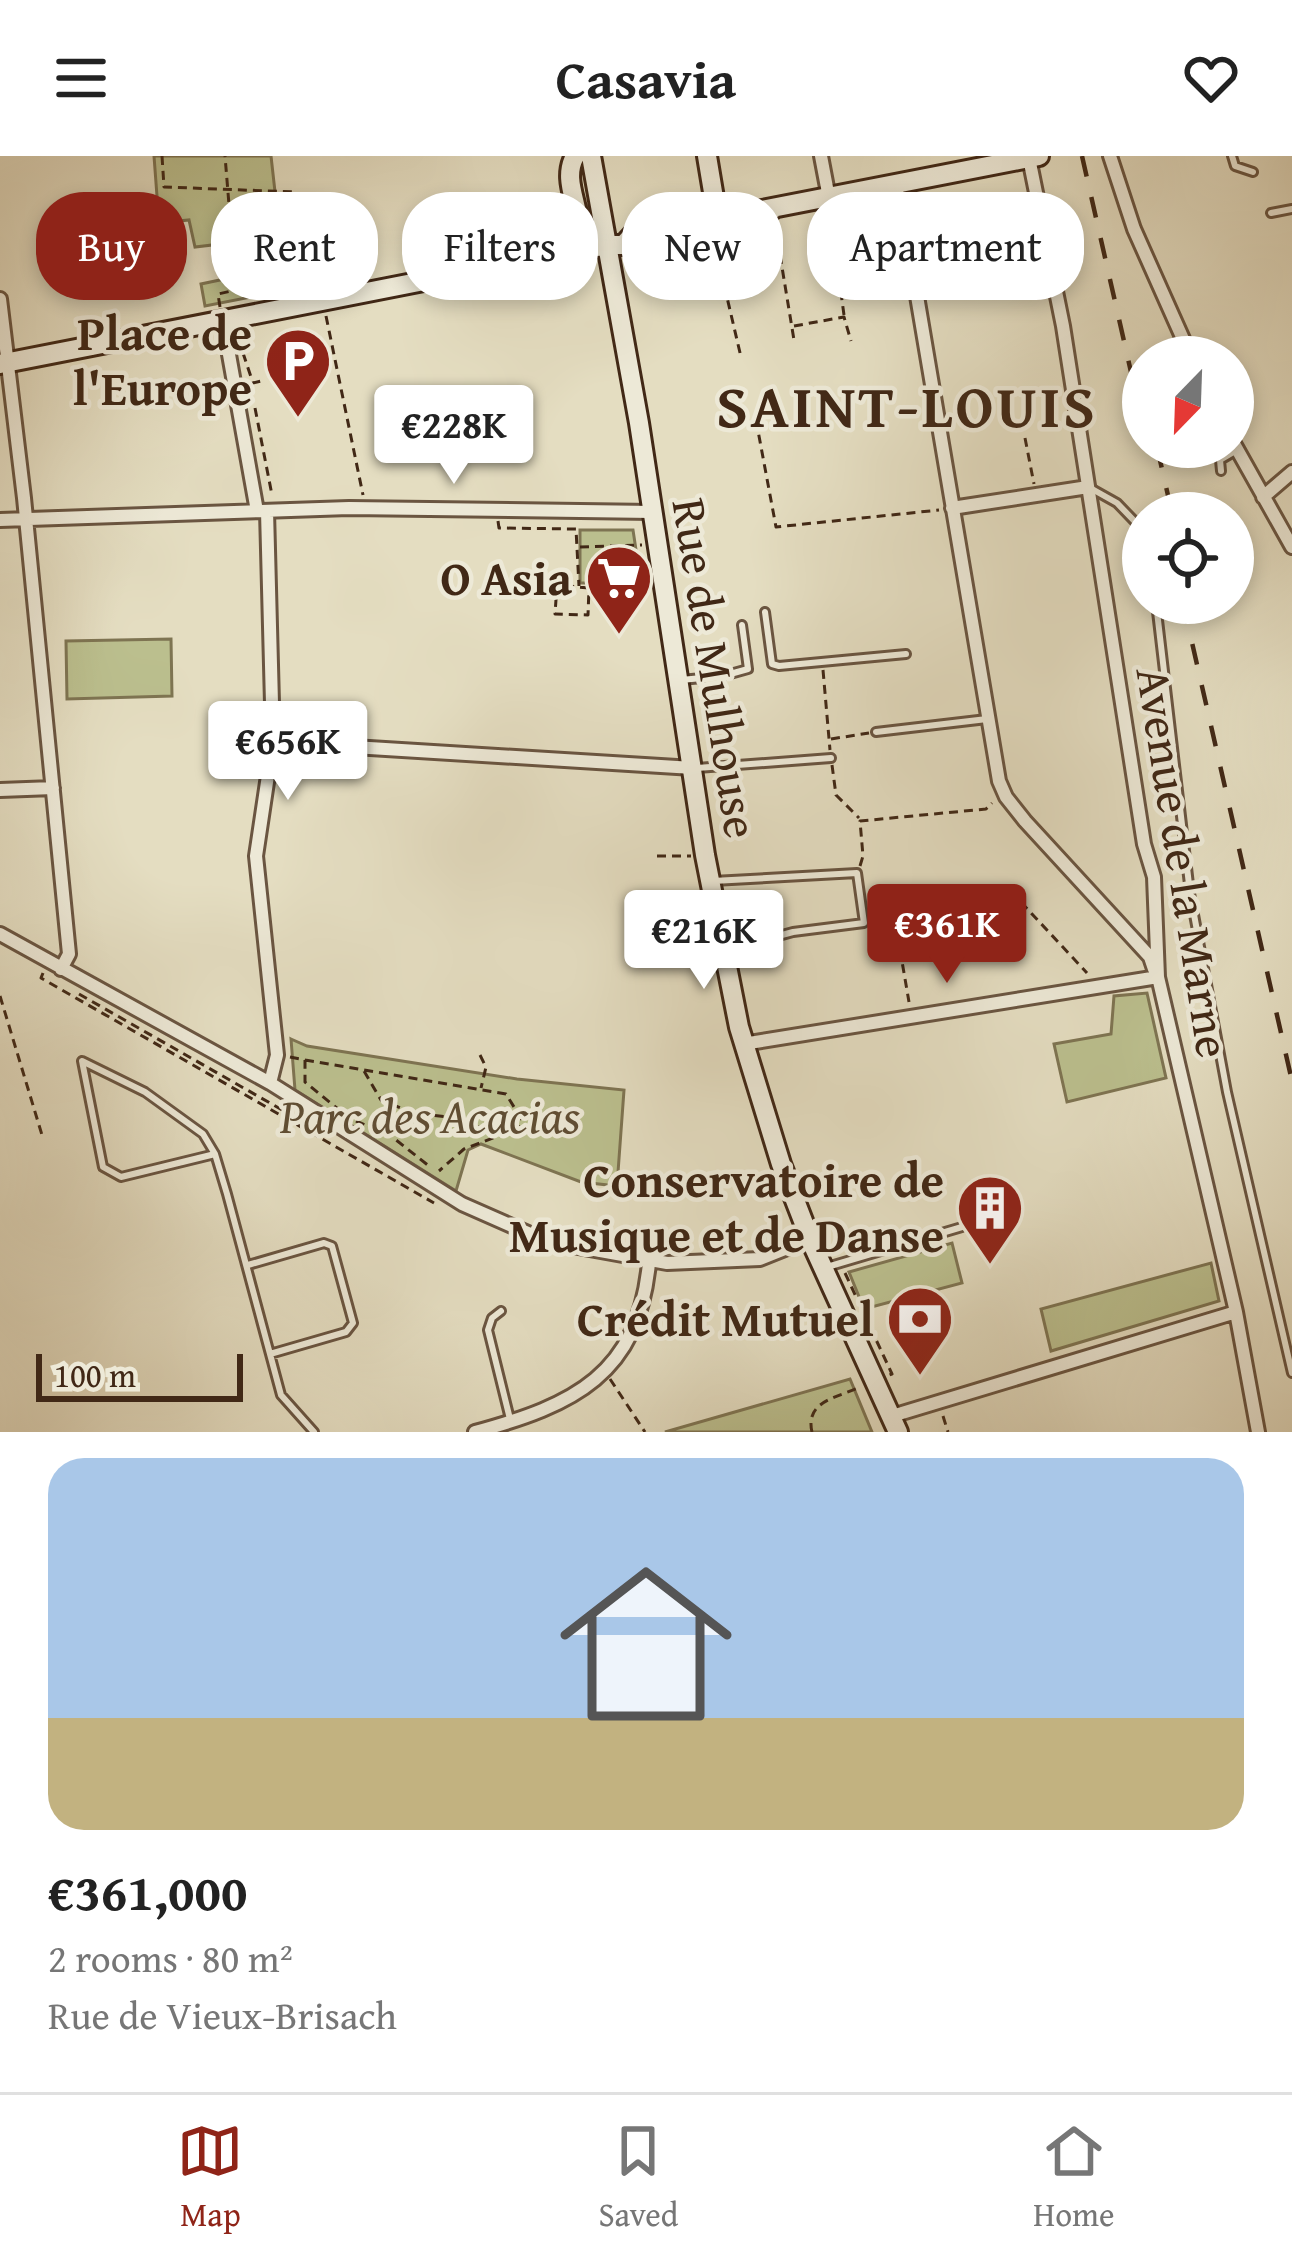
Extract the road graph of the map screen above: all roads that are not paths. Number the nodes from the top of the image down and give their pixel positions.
1 (575, 156) edge
2 (591, 156) edge
3 (707, 156) edge
4 (821, 156) edge
5 (1110, 156) edge
6 (1232, 156) edge
7 (1034, 157) edge
8 (992, 161) edge
9 (1252, 172) dead end
10 (896, 185) junction
11 (573, 192) edge
12 (711, 192) edge
13 (828, 192) edge
14 (860, 192) edge
15 (897, 192) edge
16 (1292, 209) edge
17 (1270, 213) dead end
18 (617, 243) junction
19 (622, 243) edge
20 (598, 247) edge
21 (402, 285) edge
22 (0, 299) edge
23 (918, 300) tunnel mouth
24 (223, 321) junction
25 (1181, 336) edge
26 (3, 364) edge
27 (1221, 468) edge
28 (1247, 468) edge
29 (1221, 471) dead end
30 (1292, 472) edge
31 (1088, 487) junction
32 (1263, 496) junction
33 (952, 508) junction
34 (1122, 508) edge
35 (262, 511) junction
36 (644, 512) junction
37 (26, 518) junction
38 (0, 520) edge
39 (1292, 548) edge
40 (765, 613) dead end
41 (1159, 624) edge
42 (742, 625) dead end
43 (906, 654) dead end
44 (723, 676) dead end
45 (702, 678) dead end
46 (679, 681) junction
47 (987, 719) junction
48 (875, 732) road end
49 (273, 742) junction
50 (831, 758) road end
51 (693, 767) junction
52 (53, 788) junction
53 (0, 790) edge
54 (710, 882) junction
55 (1155, 928) junction
56 (0, 934) edge
57 (1136, 943) junction
58 (723, 951) junction
59 (51, 968) junction
60 (1158, 976) junction
61 (743, 1044) junction
62 (275, 1086) junction
63 (215, 1154) junction
64 (962, 1227) dead end
65 (810, 1239) junction
66 (650, 1263) junction
67 (248, 1265) junction
68 (824, 1268) junction
69 (501, 1311) dead end
70 (1236, 1312) junction
71 (270, 1354) junction
72 (1292, 1373) edge
73 (900, 1419) edge
74 (512, 1427) edge
75 (314, 1432) edge
76 (475, 1432) edge
77 (1258, 1432) edge

1 - 11 main road
2 - 18 main road, Rue de Mulhouse
3 - 12 main road
4 - 13 street
5 - 25 street
6 - 9 lane
7 - 8 main road
7 - 31 street, Avenue de la Marne
8 - 10 main road
10 - 14 main road
10 - 15 street
16 - 17 lane
18 - 19 main road
18 - 20 main road
18 - 36 main road, Rue de Mulhouse
21 - 24 main road
22 - 26 street
23 - 33 street
24 - 26 main road
24 - 35 street
26 - 37 street
27 - 29 lane
28 - 32 street
30 - 32 street
31 - 33 street
31 - 34 lane
31 - 55 street, Avenue de la Marne
32 - 39 street
33 - 47 street
35 - 36 street
35 - 37 street
35 - 49 street
36 - 46 main road, Rue de Mulhouse
37 - 38 street
37 - 52 street
40 - 43 lane
41 - 72 lane
42 - 44 lane
45 - 46 lane
46 - 51 main road, Rue de Mulhouse
47 - 48 lane
47 - 57 street
49 - 51 street
49 - 62 street
50 - 51 lane
51 - 54 main road, Rue de Mulhouse
52 - 53 street
52 - 59 street
54 - 58 main road, Rue de Mulhouse
54 - 58 lane
55 - 57 street
55 - 60 street, Avenue de la Marne
56 - 59 street
57 - 60 street
58 - 61 main road, Rue de Mulhouse
59 - 62 street
60 - 61 street
60 - 70 street, Avenue de la Marne
61 - 65 main road, Rue de Mulhouse
62 - 66 street
63 - 63 lane
63 - 67 lane
64 - 68 lane
65 - 66 street
65 - 68 main road, Rue de Mulhouse
66 - 74 street
67 - 71 lane
67 - 71 lane
68 - 73 main road, Rue de Mulhouse
69 - 74 lane
70 - 73 street
70 - 77 street, Avenue de la Marne
71 - 75 lane
74 - 76 street

